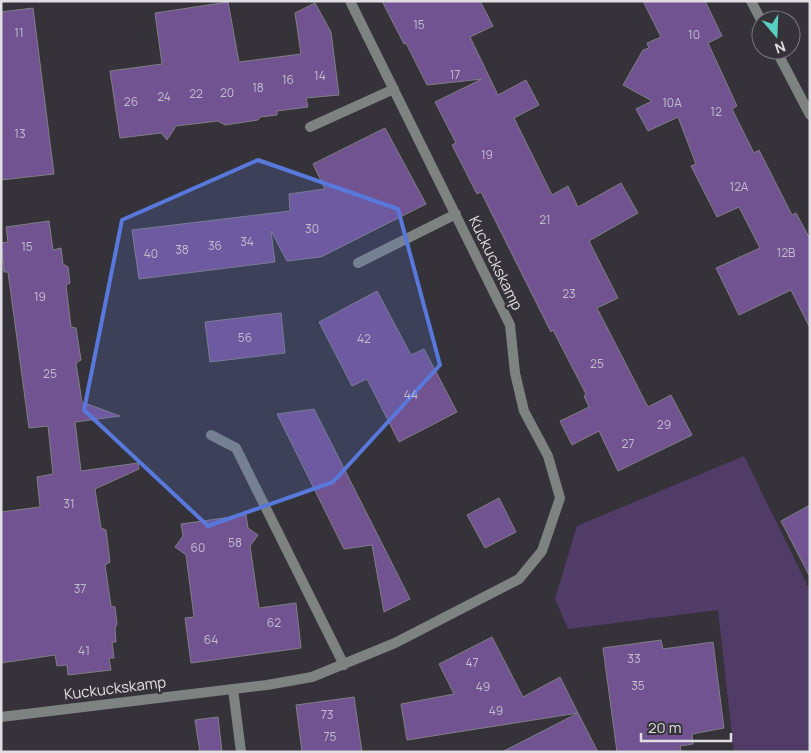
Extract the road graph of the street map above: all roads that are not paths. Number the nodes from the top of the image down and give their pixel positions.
1 (350, 1) edge
2 (781, 60) edge
3 (394, 89) junction
4 (810, 114) edge
5 (310, 127) dead end
6 (456, 214) junction
7 (358, 263) dead end
8 (211, 435) dead end
9 (344, 665) junction
10 (233, 689) junction
11 (1, 717) edge
12 (241, 752) edge

1 - 3 street, Kuckuckskamp
2 - 4 street
3 - 5 street
3 - 6 street, Kuckuckskamp
6 - 7 street
6 - 9 street, Kuckuckskamp
8 - 9 street
9 - 10 street, Kuckuckskamp
10 - 11 street, Kuckuckskamp
10 - 12 street

